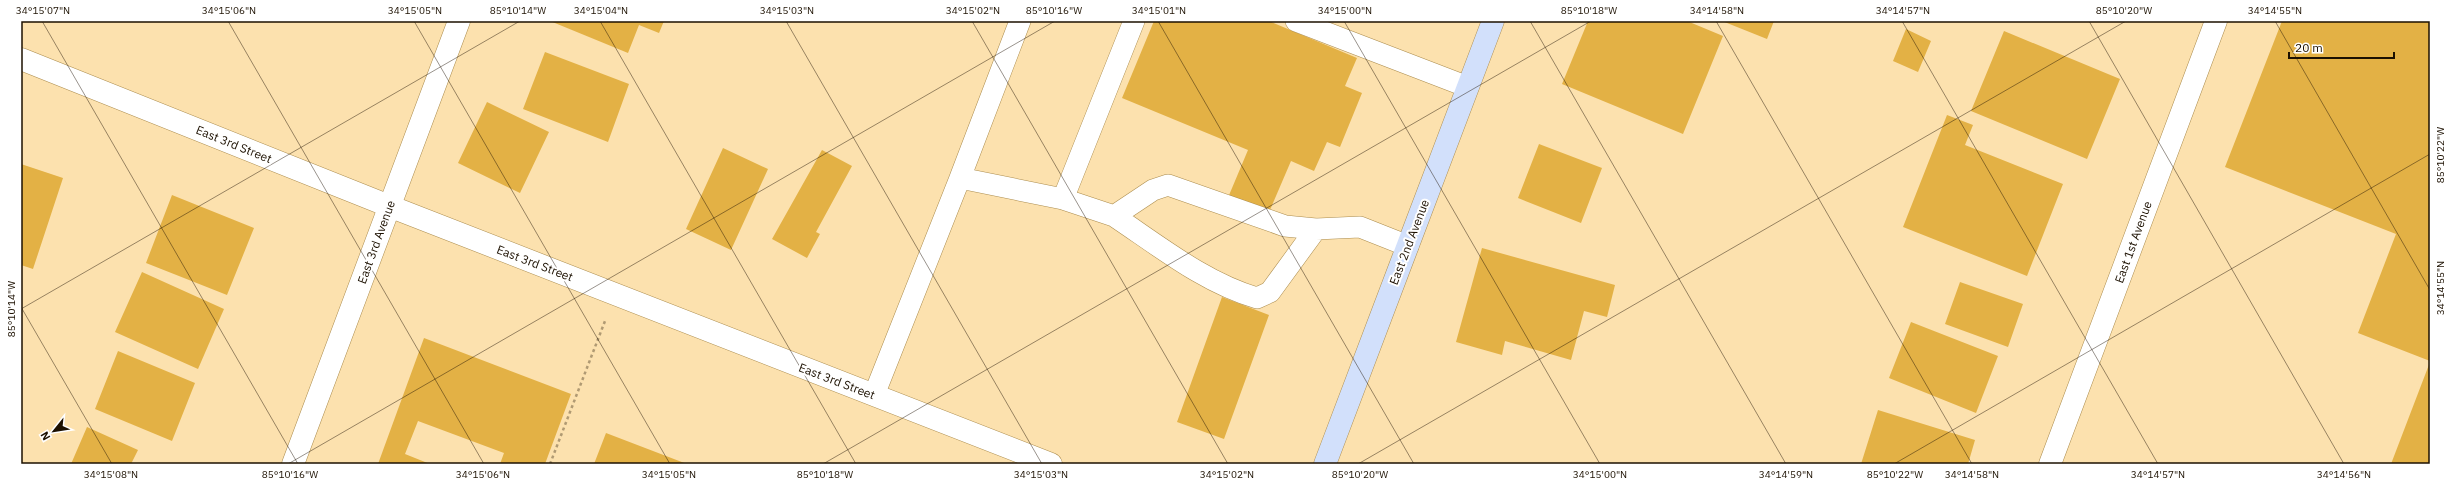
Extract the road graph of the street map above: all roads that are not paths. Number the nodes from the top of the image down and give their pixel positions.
1 (459, 21) edge
2 (1020, 21) edge
3 (1134, 21) edge
4 (1296, 21) edge
5 (1493, 21) edge
6 (2216, 21) edge
7 (21, 59) edge
8 (1468, 87) junction
9 (960, 178) junction
10 (1064, 199) junction
11 (389, 206) junction
12 (1114, 216) junction
13 (1316, 228) junction
14 (1408, 246) junction
15 (874, 395) junction
16 (293, 464) edge
17 (1051, 464) edge
18 (1325, 464) edge
19 (2050, 464) edge

1 - 11 street, East 3rd Avenue
2 - 9 lane
3 - 10 lane
4 - 8 lane
5 - 8 main road, East 2nd Avenue
6 - 19 street, East 1st Avenue
7 - 11 street, East 3rd Street
8 - 14 main road, East 2nd Avenue
9 - 10 lane
9 - 15 lane
10 - 12 lane
11 - 15 street, East 3rd Street
11 - 16 street, East 3rd Avenue
12 - 13 lane
12 - 13 lane
13 - 14 lane
14 - 18 main road, East 2nd Avenue
15 - 17 street, East 3rd Street

